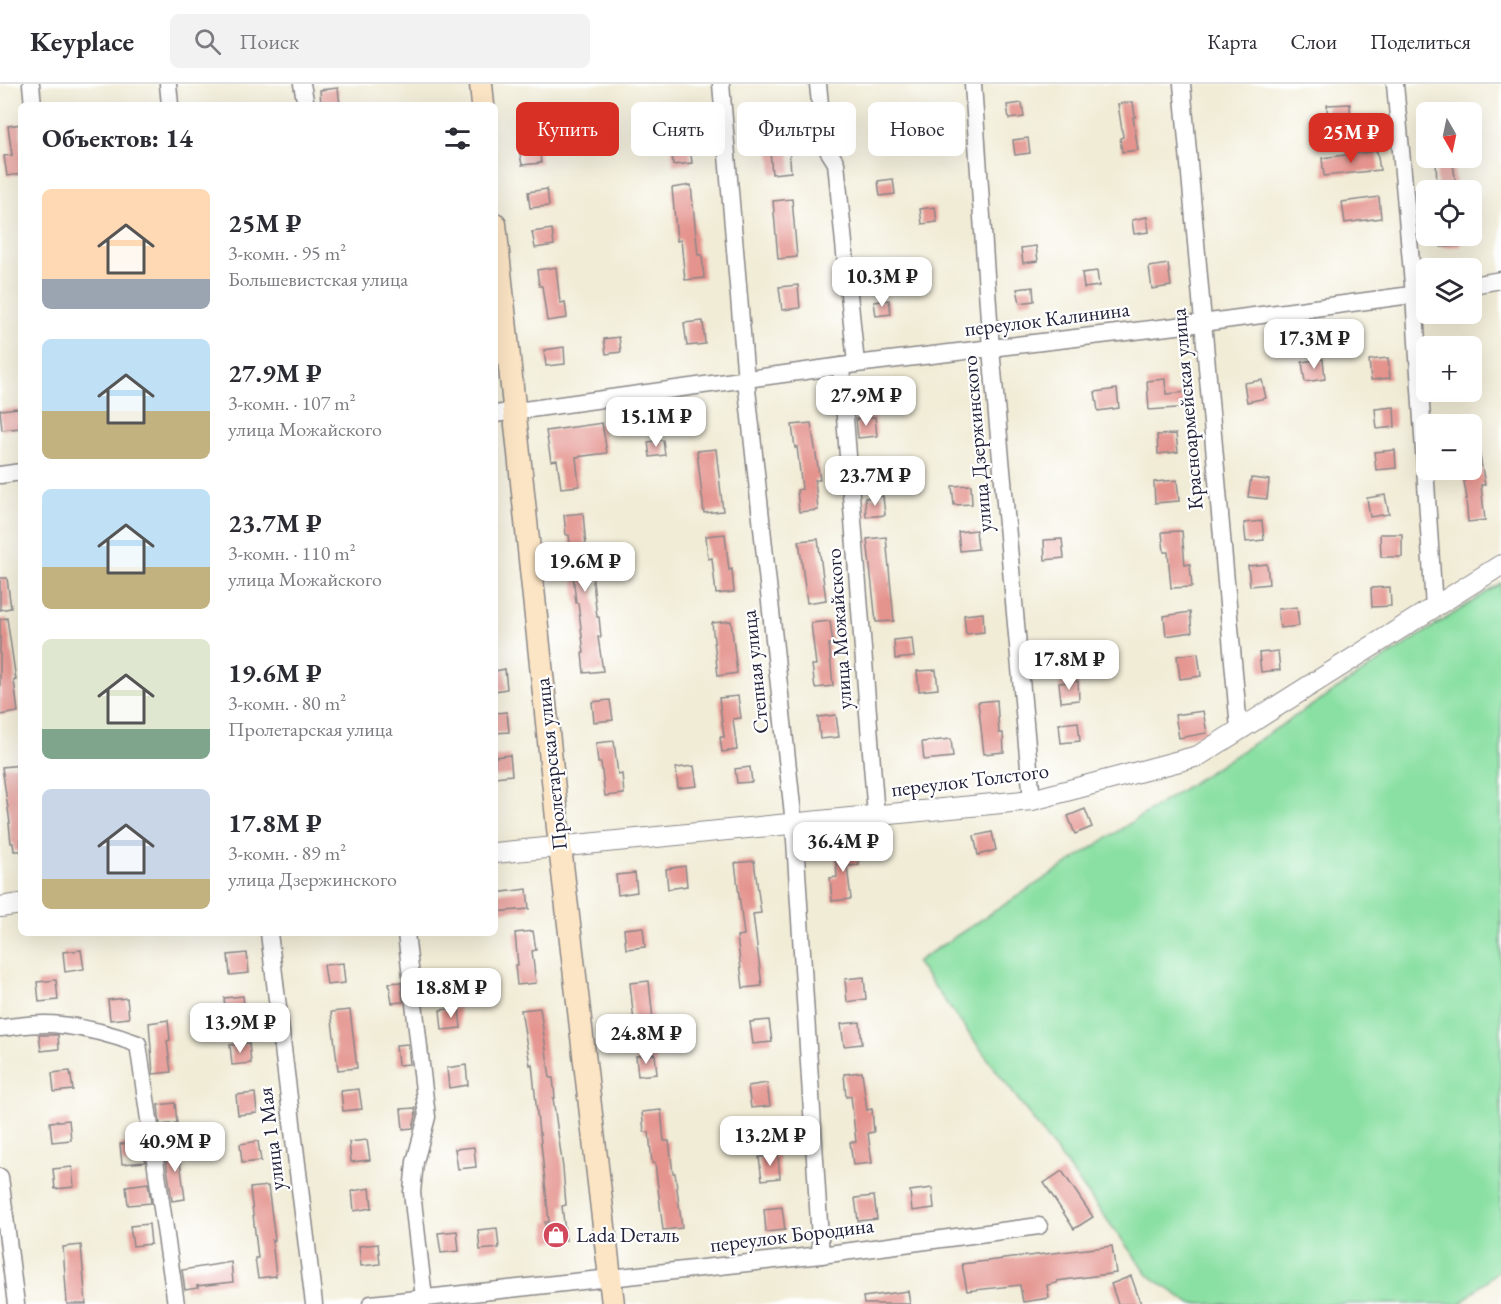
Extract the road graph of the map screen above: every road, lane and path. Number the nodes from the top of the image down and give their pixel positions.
1 (31, 84) edge
2 (168, 84) edge
3 (302, 84) edge
4 (480, 84) edge
5 (721, 84) edge
6 (818, 84) edge
7 (973, 84) edge
8 (1182, 84) edge
9 (1395, 84) edge
10 (33, 102) edge
11 (170, 102) edge
12 (305, 102) edge
13 (483, 102) edge
14 (1416, 260) edge
15 (1501, 280) edge
16 (498, 281) edge
17 (1482, 283) edge
18 (1416, 295) edge
19 (1202, 323) junction
20 (1421, 324) edge
21 (992, 349) junction
22 (849, 365) junction
23 (746, 380) junction
24 (505, 413) edge
25 (18, 472) edge
26 (0, 475) edge
27 (1501, 565) edge
28 (1434, 609) junction
29 (1239, 729) junction
30 (1032, 800) junction
31 (876, 816) junction
32 (794, 824) junction
33 (560, 847) junction
34 (498, 853) edge
35 (18, 904) edge
36 (0, 907) edge
37 (269, 936) edge
38 (406, 936) edge
39 (0, 1028) edge
40 (0, 1177) edge
41 (1039, 1226) dead end
42 (821, 1256) junction
43 (610, 1278) junction
44 (424, 1298) junction
45 (444, 1300) edge
46 (16, 1304) edge
47 (176, 1304) edge
48 (314, 1304) edge
49 (371, 1304) edge
50 (613, 1304) edge

1 - 10 street
2 - 11 street
3 - 12 street
4 - 13 main road
5 - 23 street, Степная улица
6 - 22 street, улица Можайского
7 - 21 street, улица Дзержинского
8 - 19 street, Красноармейская улица
9 - 14 street
15 - 17 street
16 - 24 main road, Пролетарская улица
18 - 19 street, переулок Калинина
19 - 21 street, переулок Калинина
19 - 29 street, Красноармейская улица
20 - 28 street
21 - 22 street, переулок Калинина
21 - 30 street, улица Дзержинского
22 - 23 street, переулок Калинина
22 - 31 street, улица Можайского
23 - 24 street, переулок Калинина
23 - 32 street, Степная улица
24 - 33 main road, Пролетарская улица
25 - 26 street
27 - 28 street, переулок Толстого
28 - 29 street, переулок Толстого
29 - 30 street, переулок Толстого
30 - 31 street, переулок Толстого
31 - 32 street, переулок Толстого
32 - 33 street, переулок Толстого
32 - 42 street, Степная улица
33 - 34 street, переулок Толстого
33 - 43 main road, Пролетарская улица
35 - 36 street
37 - 48 street, улица 1 Мая
38 - 44 street
39 - 47 street
40 - 46 street
41 - 42 street, переулок Бородина
42 - 43 street, переулок Бородина
43 - 45 street, переулок Бородина
43 - 50 main road, Пролетарская улица
44 - 45 street, переулок Бородина
44 - 49 street, переулок Бородина

